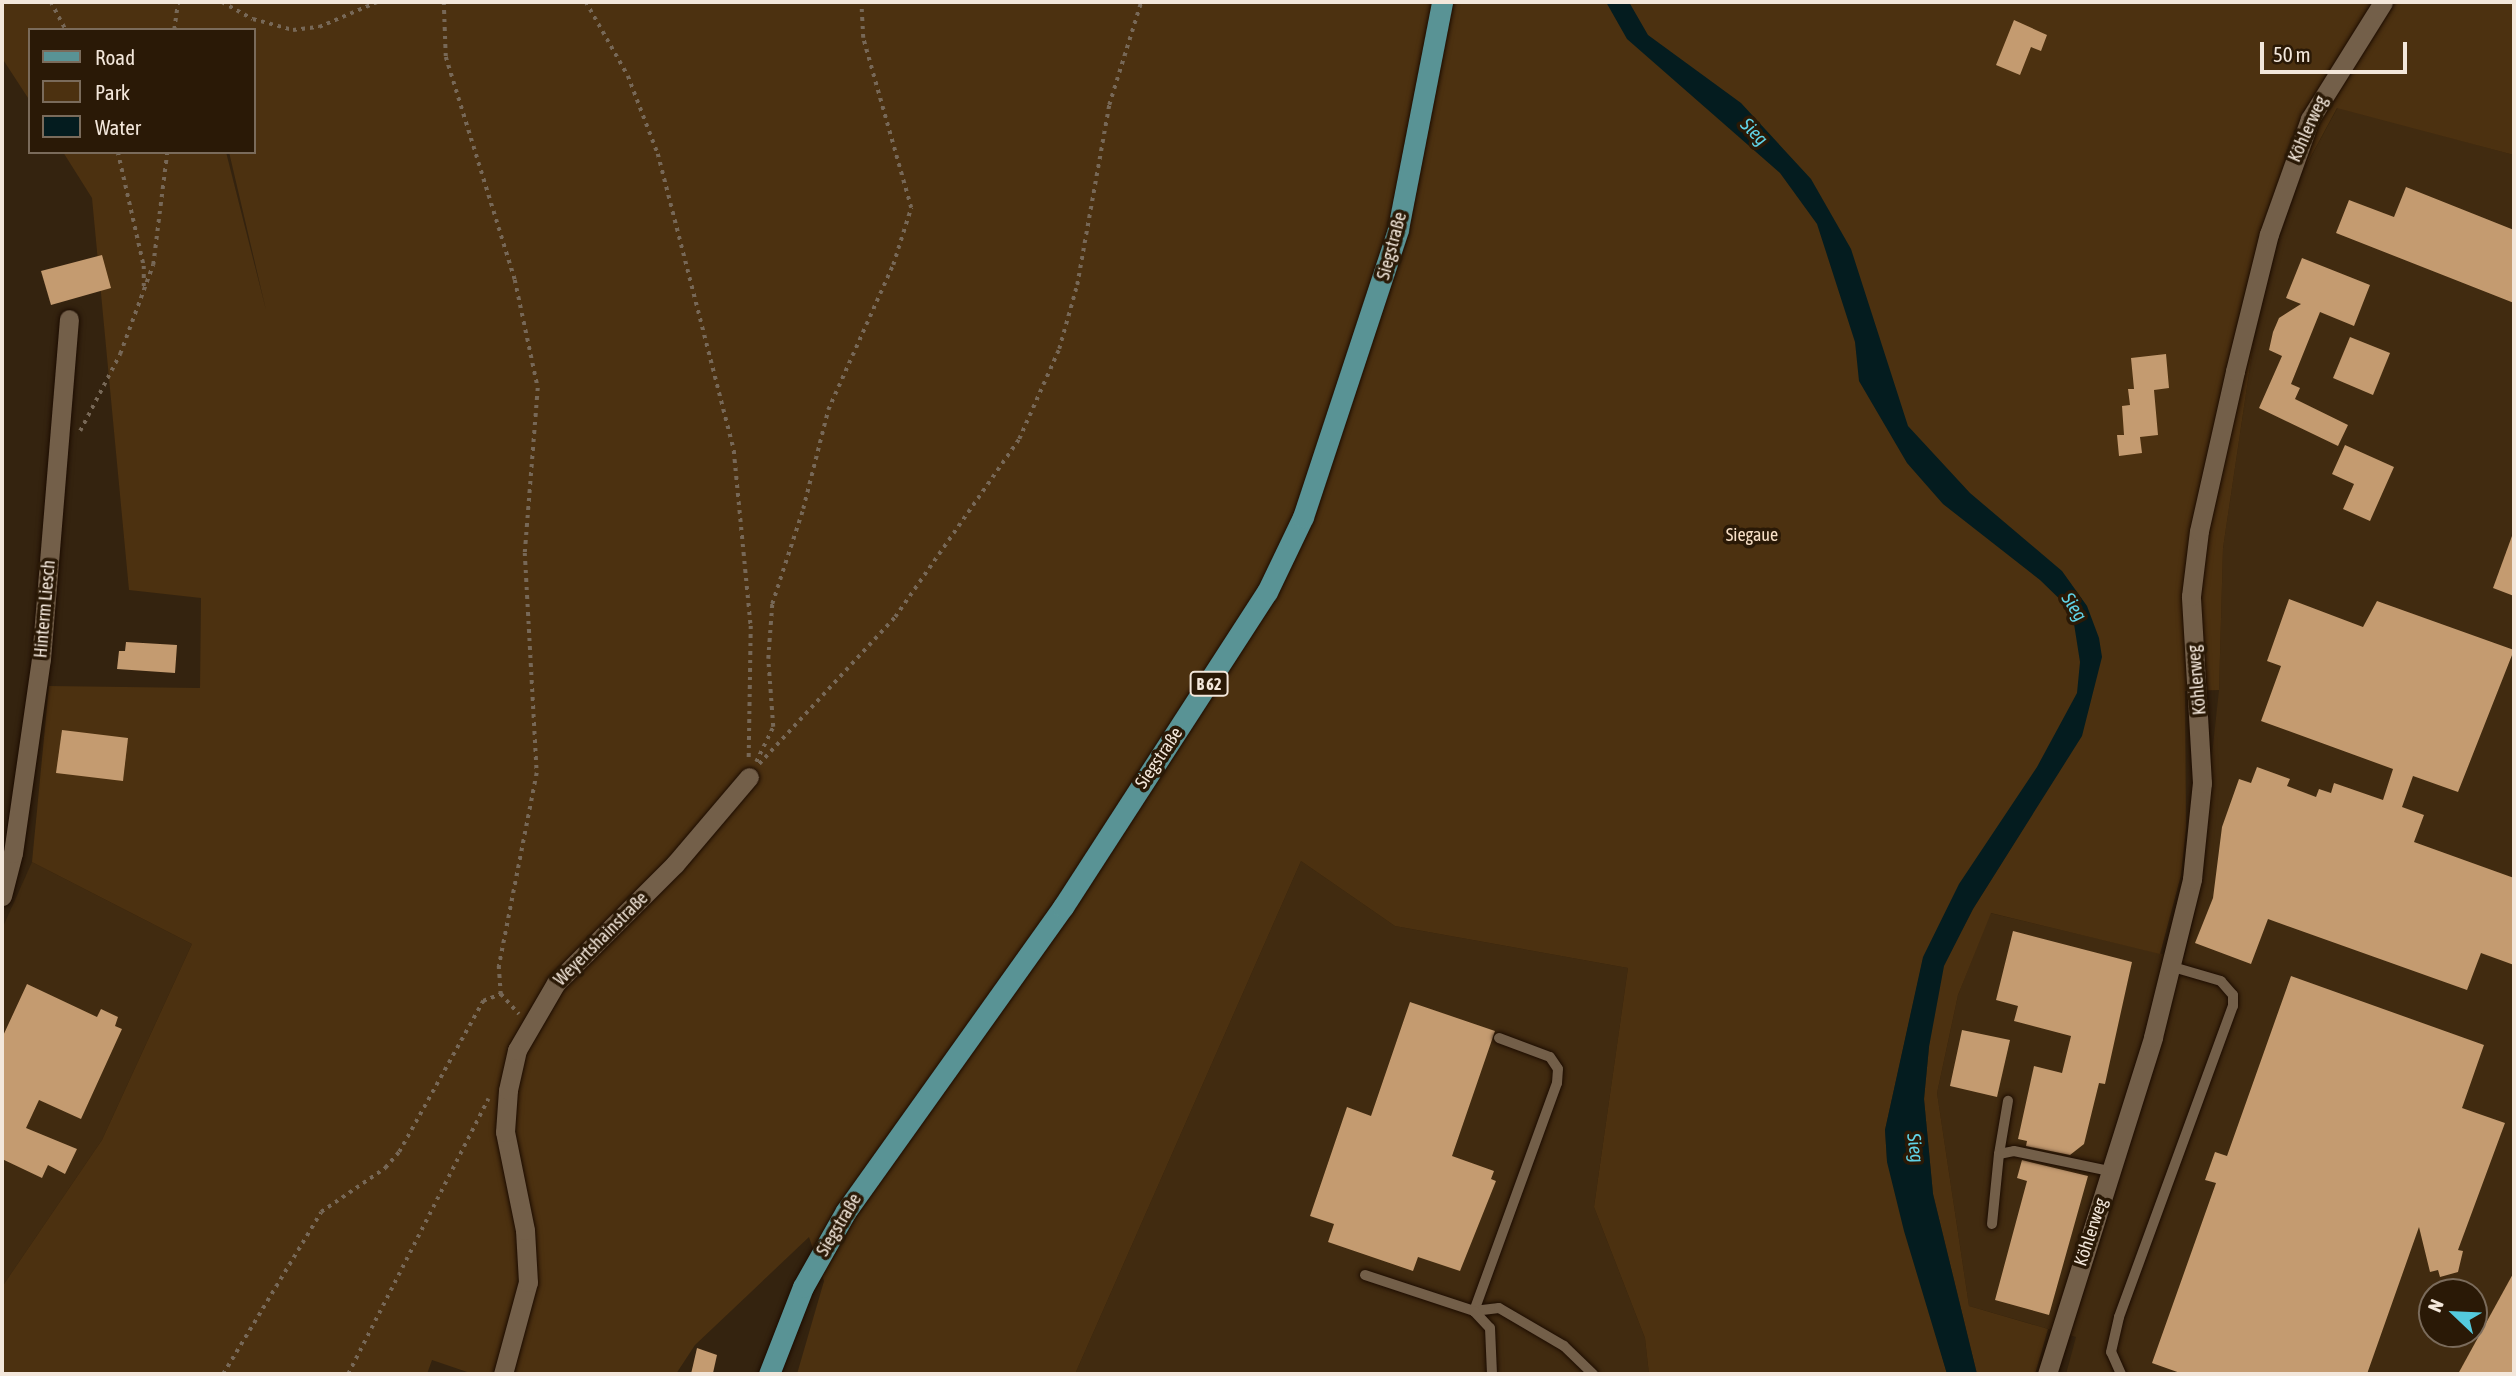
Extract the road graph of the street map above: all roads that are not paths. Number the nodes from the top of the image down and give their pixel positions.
1 (1442, 2) edge
2 (2383, 2) edge
3 (69, 319) dead end
4 (749, 776) road end
5 (2, 896) edge
6 (2173, 967) junction
7 (1499, 1038) dead end
8 (2008, 1101) dead end
9 (1999, 1154) junction
10 (2110, 1171) junction
11 (1992, 1224) dead end
12 (1365, 1275) dead end
13 (1474, 1311) junction
14 (503, 1374) edge
15 (769, 1374) edge
16 (1492, 1374) edge
17 (1593, 1374) edge
18 (2047, 1374) edge
19 (2121, 1374) edge

1 - 15 main road, Siegstraße / B 62
2 - 6 street, Köhlerweg
3 - 5 street, Hinterm Liesch
4 - 14 street, Weyertshainstraße
6 - 10 street, Köhlerweg
6 - 19 lane
7 - 13 lane
8 - 9 lane
9 - 10 lane
9 - 11 lane
10 - 18 street, Köhlerweg
12 - 13 lane
13 - 16 lane
13 - 17 lane

